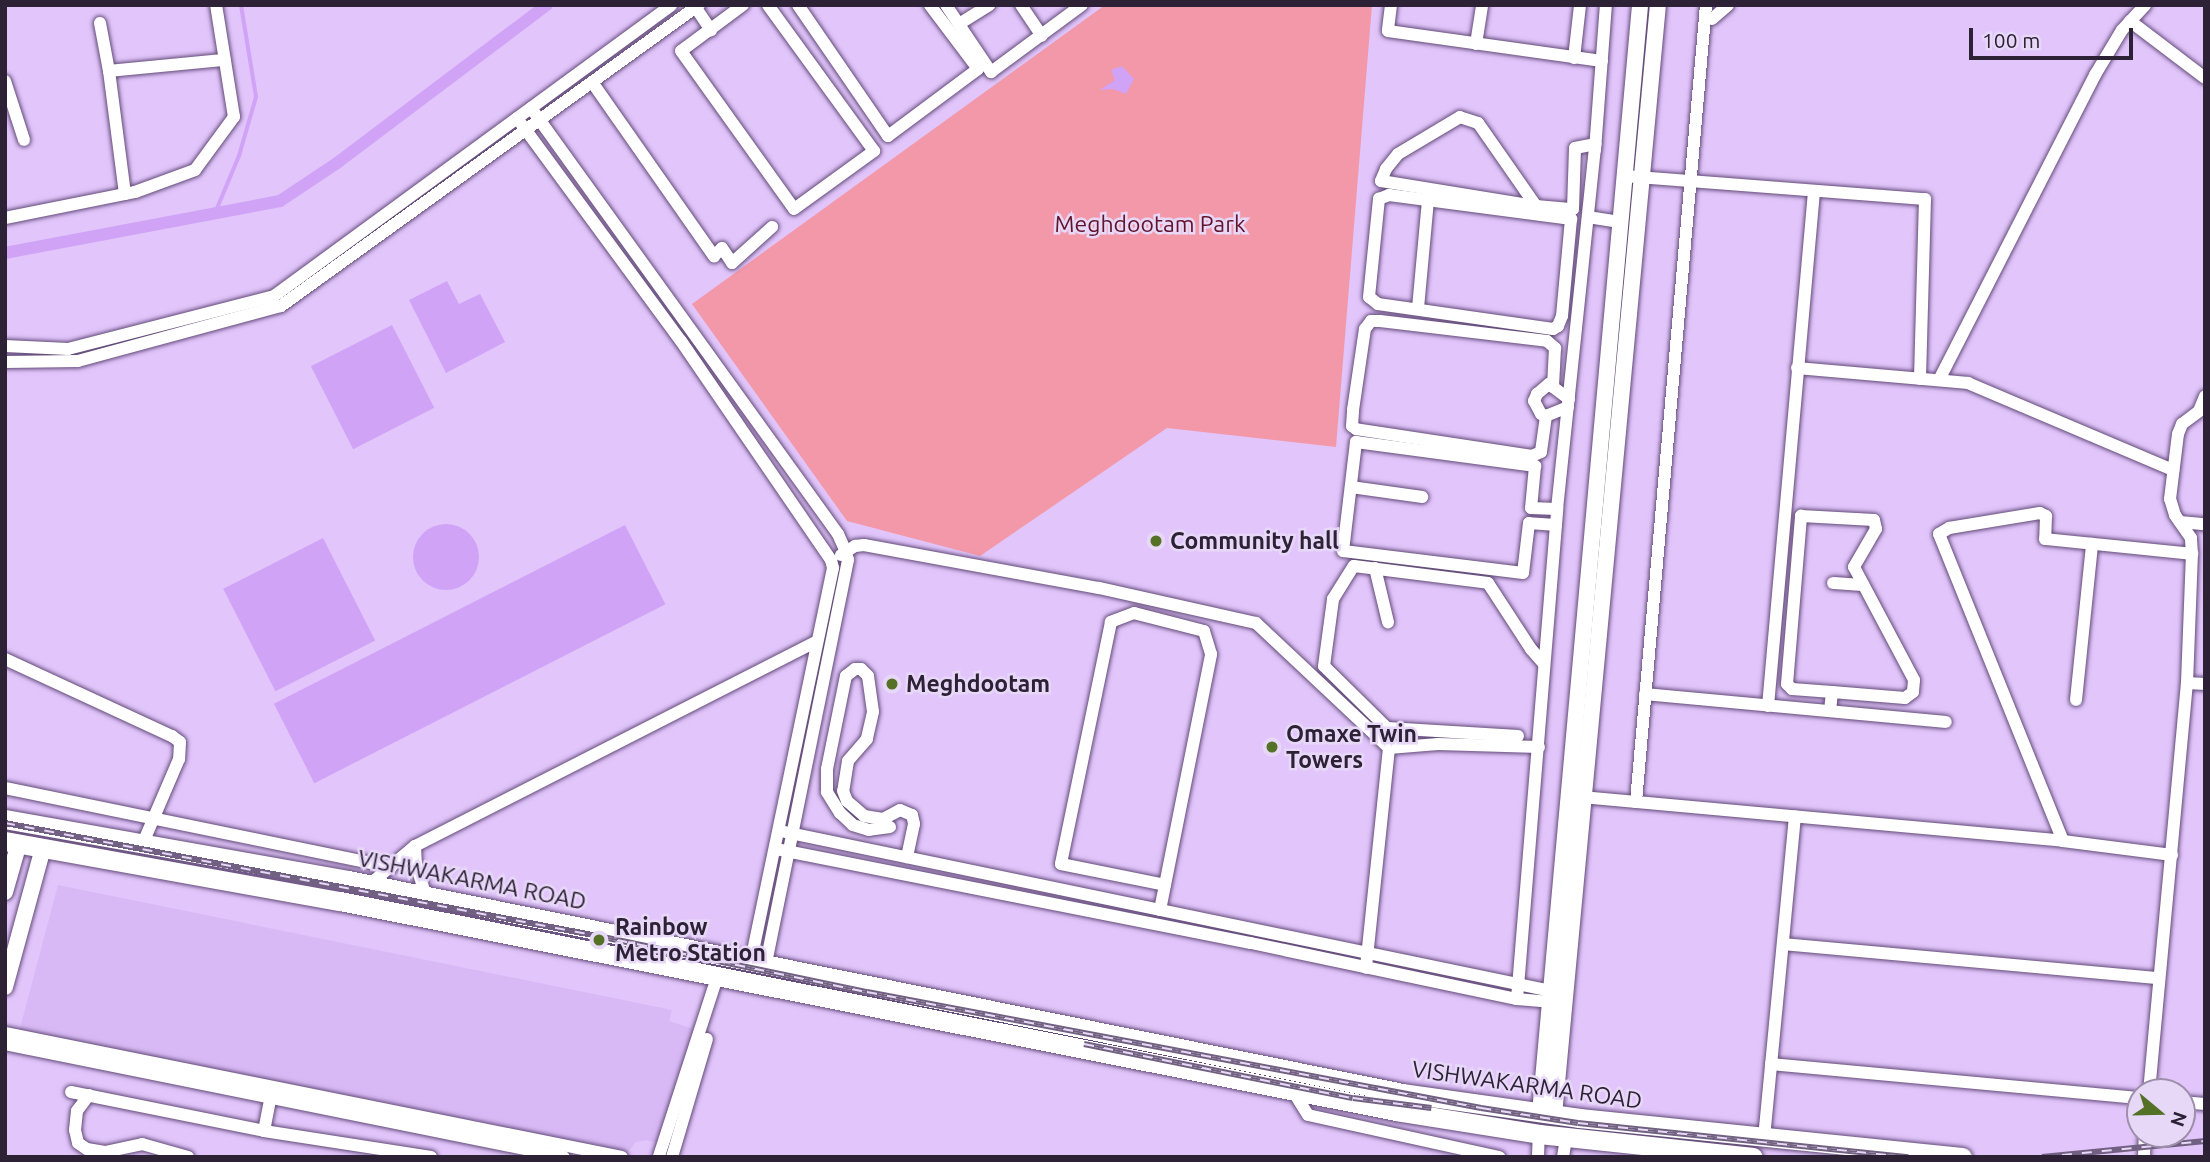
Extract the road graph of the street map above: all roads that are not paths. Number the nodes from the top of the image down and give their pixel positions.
1 (216, 5) edge
2 (671, 5) edge
3 (720, 5) edge
4 (744, 5) edge
5 (768, 5) edge
6 (797, 5) edge
7 (930, 5) edge
8 (946, 5) edge
9 (989, 5) edge
10 (1021, 5) edge
11 (1082, 5) edge
12 (1391, 5) edge
13 (1482, 5) edge
14 (1580, 5) edge
15 (1606, 5) edge
16 (1640, 5) edge
17 (1658, 5) edge
18 (1706, 5) edge
19 (1728, 5) edge
20 (2145, 5) edge
21 (698, 6) edge
22 (728, 17) junction
23 (1712, 19) dead end
24 (2130, 21) junction
25 (100, 23) dead end
26 (959, 24) junction
27 (711, 30) junction
28 (1042, 36) junction
29 (1476, 44) junction
30 (1574, 58) junction
31 (224, 60) junction
32 (1602, 61) junction
33 (109, 71) junction
34 (2205, 78) edge
35 (5, 81) edge
36 (592, 82) junction
37 (531, 108) junction
38 (517, 118) junction
39 (540, 120) junction
40 (526, 130) junction
41 (24, 140) dead end
42 (1596, 144) junction
43 (1624, 176) junction
44 (1641, 178) junction
45 (1690, 182) junction
46 (1814, 192) junction
47 (125, 194) junction
48 (1428, 201) junction
49 (1536, 206) junction
50 (1588, 217) junction
51 (5, 218) edge
52 (1620, 222) junction
53 (772, 227) dead end
54 (1565, 261) junction
55 (1584, 262) junction
56 (1564, 287) junction
57 (1581, 288) junction
58 (1418, 308) junction
59 (5, 346) edge
60 (5, 362) edge
61 (1797, 368) junction
62 (1920, 379) junction
63 (1939, 380) junction
64 (1553, 387) junction
65 (2205, 396) edge
66 (1569, 403) junction
67 (1546, 416) junction
68 (2173, 470) junction
69 (1351, 487) junction
70 (1422, 497) dead end
71 (1531, 508) junction
72 (1557, 509) junction
73 (1784, 514) junction
74 (1801, 516) junction
75 (2180, 522) junction
76 (1529, 523) junction
77 (2205, 524) edge
78 (1556, 525) junction
79 (2092, 544) junction
80 (845, 550) junction
81 (2192, 554) junction
82 (831, 560) junction
83 (1375, 568) junction
84 (1833, 583) dead end
85 (1863, 585) junction
86 (1388, 622) dead end
87 (816, 642) junction
88 (5, 659) edge
89 (1545, 664) junction
90 (2187, 683) junction
91 (2205, 684) edge
92 (1832, 692) junction
93 (1849, 693) junction
94 (1645, 694) junction
95 (2076, 700) dead end
96 (1768, 706) junction
97 (1830, 711) junction
98 (1848, 713) junction
99 (1946, 722) dead end
100 (1518, 736) dead end
101 (833, 742) junction
102 (1539, 747) junction
103 (1389, 748) junction
104 (856, 750) junction
105 (5, 788) edge
106 (1582, 797) junction
107 (1636, 802) junction
108 (1795, 816) junction
109 (154, 817) junction
110 (5, 819) edge
111 (890, 825) junction
112 (777, 830) junction
113 (911, 832) junction
114 (792, 833) junction
115 (2063, 841) junction
116 (12, 842) edge
117 (143, 843) junction
118 (415, 846) junction
119 (43, 848) junction
120 (774, 849) junction
121 (316, 850) junction
122 (789, 852) junction
123 (887, 853) junction
124 (2172, 855) junction
125 (906, 857) junction
126 (391, 867) junction
127 (311, 873) junction
128 (370, 884) junction
129 (1037, 884) junction
130 (1165, 885) junction
131 (6, 888) edge
132 (31, 892) junction
133 (426, 896) junction
134 (1033, 900) junction
135 (1160, 910) junction
136 (1783, 944) junction
137 (1367, 953) junction
138 (759, 963) junction
139 (1366, 968) junction
140 (721, 978) junction
141 (2158, 978) junction
142 (1518, 983) junction
143 (5, 987) edge
144 (1550, 996) junction
145 (1517, 999) junction
146 (1051, 1022) junction
147 (1090, 1030) junction
148 (5, 1033) edge
149 (1048, 1042) junction
150 (5, 1044) edge
151 (1091, 1050) junction
152 (1771, 1064) junction
153 (2150, 1078) edge
154 (1293, 1091) junction
155 (71, 1092) dead end
156 (89, 1095) junction
157 (2126, 1097) edge
158 (270, 1100) junction
159 (1547, 1114) junction
160 (264, 1131) junction
161 (1539, 1134) junction
162 (1763, 1138) junction
163 (1564, 1147) edge
164 (399, 1155) edge
165 (660, 1156) edge
166 (188, 1157) edge
167 (431, 1157) edge
168 (564, 1157) edge
169 (622, 1157) edge
170 (650, 1157) edge
171 (672, 1157) edge
172 (1499, 1157) edge
173 (1538, 1157) edge
174 (1754, 1157) edge
175 (1962, 1157) edge

1 - 31 street
2 - 37 street
3 - 22 street
4 - 22 street
5 - 27 street
6 - 7 street
8 - 26 street
9 - 26 street
10 - 28 street
11 - 28 street
12 - 29 street
13 - 29 street
14 - 30 street
15 - 32 street
16 - 43 street
17 - 44 street
18 - 45 street
19 - 23 street
20 - 24 street
21 - 27 street
21 - 36 street
22 - 27 street
24 - 34 street
24 - 63 street
25 - 33 street
26 - 28 street
29 - 30 street
30 - 32 street
31 - 33 street
31 - 47 street
32 - 42 street
33 - 47 street
35 - 41 street
36 - 39 street
36 - 53 street
37 - 38 street
37 - 39 street
38 - 40 street
38 - 59 street
39 - 40 street
39 - 80 street
40 - 60 street
40 - 82 street
42 - 49 street
42 - 50 street
43 - 44 street
43 - 52 street
44 - 45 street
44 - 106 street
45 - 46 street
45 - 94 street
46 - 61 street
46 - 62 street
47 - 51 street
48 - 54 street
48 - 58 street
48 - 58 street
49 - 49 street
50 - 52 street
50 - 55 street
52 - 144 street
54 - 55 street
54 - 56 street
55 - 57 street
56 - 57 street
56 - 58 street
57 - 66 street
61 - 62 street
61 - 73 street
62 - 63 street
63 - 68 street
64 - 66 street
64 - 67 street
64 - 67 street
65 - 68 street
66 - 67 street
66 - 72 street
68 - 75 street
69 - 70 street
69 - 71 street
69 - 76 street
71 - 72 street
71 - 76 street
72 - 78 street
73 - 74 street
73 - 96 street
74 - 85 street
74 - 92 street
75 - 77 street
75 - 81 street
76 - 78 street
78 - 89 street
79 - 81 street
79 - 95 street
79 - 115 street
80 - 82 street
80 - 103 street
80 - 114 street
81 - 90 street
82 - 87 street
83 - 86 street
83 - 89 street
83 - 100 street
84 - 85 street
85 - 93 street
87 - 112 street
87 - 118 street
88 - 109 street
89 - 102 street
90 - 91 street
90 - 124 street
92 - 93 street
92 - 97 street
93 - 98 street
94 - 96 street
94 - 107 street
96 - 97 street
97 - 98 street
98 - 99 street
101 - 104 street
101 - 104 street
101 - 111 street
102 - 103 street
102 - 142 street
103 - 137 street
104 - 111 street
105 - 109 street
106 - 107 street
106 - 159 street
107 - 108 street
108 - 115 street
108 - 136 street
109 - 117 street
109 - 121 street
110 - 117 main road, VISHWAKARMA ROAD
111 - 113 street
111 - 113 street
111 - 123 street
112 - 114 street
112 - 120 street
113 - 125 street
114 - 122 street
114 - 123 street
115 - 124 street
116 - 119 main road, VISHWAKARMA ROAD
116 - 131 street
117 - 127 main road, VISHWAKARMA ROAD
118 - 126 street
118 - 133 street
119 - 132 street
119 - 140 main road, VISHWAKARMA ROAD
120 - 122 street
120 - 138 street
121 - 126 street
121 - 127 street
122 - 134 street
122 - 138 street
123 - 125 street
124 - 141 street
125 - 129 street
126 - 128 street
127 - 128 main road, VISHWAKARMA ROAD
128 - 133 main road, VISHWAKARMA ROAD
129 - 134 street
129 - 135 street
130 - 130 street
130 - 135 street
131 - 132 street
132 - 143 street
133 - 138 main road, VISHWAKARMA ROAD
134 - 139 street
135 - 137 street
136 - 141 street
136 - 152 street
137 - 139 street
137 - 142 street
138 - 146 main road, VISHWAKARMA ROAD
139 - 145 street
140 - 149 main road, VISHWAKARMA ROAD
140 - 165 street
140 - 171 street
141 - 153 street
142 - 144 street
142 - 145 street
144 - 145 street
144 - 159 street
146 - 147 main road, VISHWAKARMA ROAD
146 - 149 main road
147 - 151 main road
147 - 159 main road, VISHWAKARMA ROAD
148 - 169 street
149 - 151 main road, VISHWAKARMA ROAD
150 - 158 street
151 - 154 main road, VISHWAKARMA ROAD
152 - 157 street
152 - 162 street
154 - 161 main road, VISHWAKARMA ROAD
154 - 172 street
155 - 156 street
156 - 160 street
156 - 166 street
158 - 160 street
158 - 168 street
159 - 162 main road, VISHWAKARMA ROAD
160 - 164 street
161 - 163 main road, VISHWAKARMA ROAD
161 - 173 street
162 - 175 main road, VISHWAKARMA ROAD
163 - 174 main road, VISHWAKARMA ROAD
164 - 167 street
165 - 170 street

